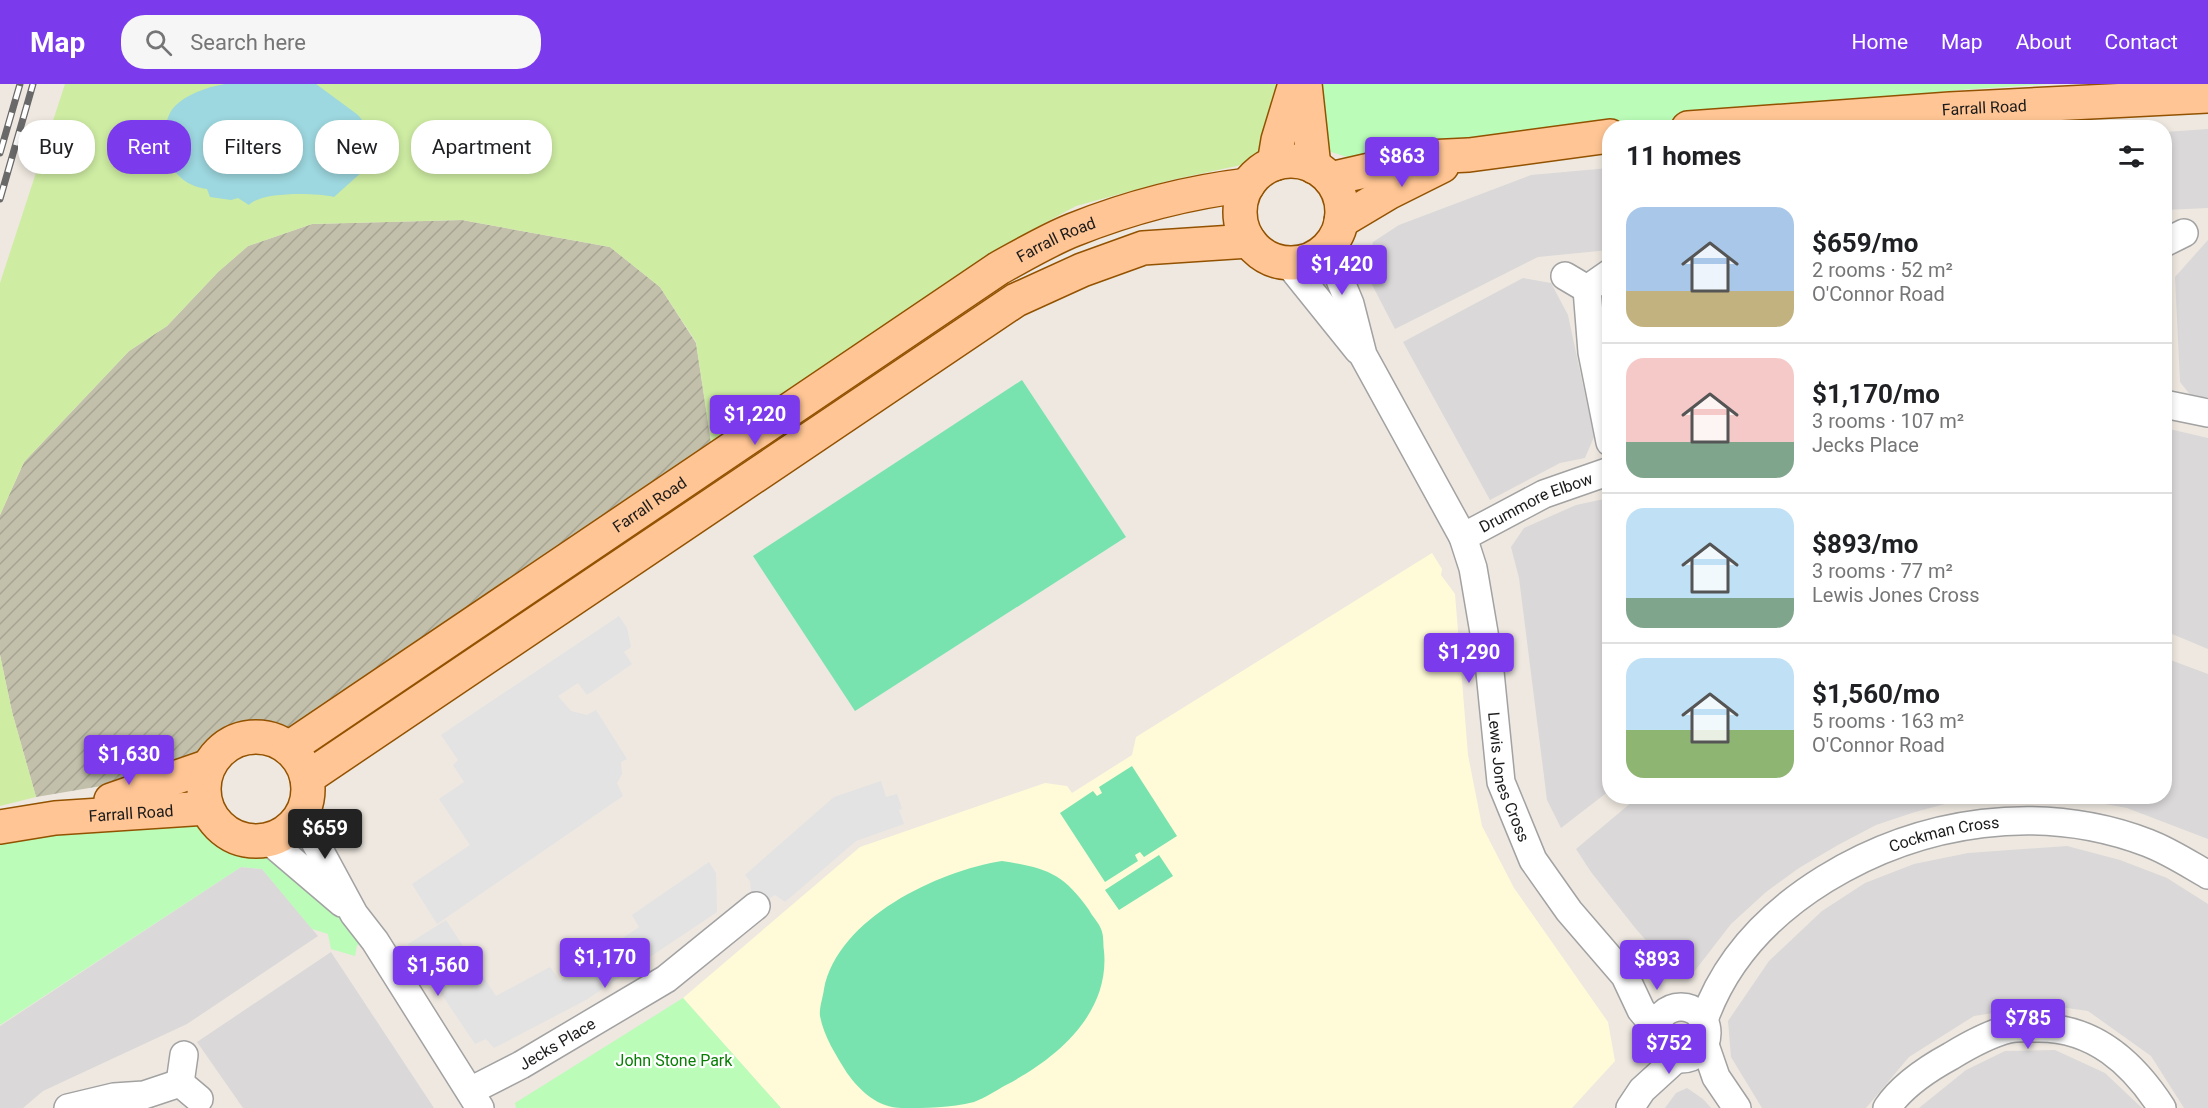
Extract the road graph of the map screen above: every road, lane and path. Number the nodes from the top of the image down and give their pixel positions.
1 (1295, 84) edge
2 (1305, 84) edge
3 (2208, 96) edge
4 (1950, 118) edge
5 (1898, 120) edge
6 (1602, 137) edge
7 (1469, 154) junction
8 (1274, 164) junction
9 (1322, 173) junction
10 (1248, 185) junction
11 (1334, 235) junction
12 (1250, 241) junction
13 (1288, 263) junction
14 (1602, 275) edge
15 (1363, 355) junction
16 (1602, 402) edge
17 (2172, 406) edge
18 (2208, 413) edge
19 (1602, 474) edge
20 (1463, 537) junction
21 (289, 748) junction
22 (208, 766) junction
23 (307, 778) junction
24 (207, 808) junction
25 (301, 816) junction
26 (55, 818) junction
27 (0, 827) edge
28 (268, 840) junction
29 (2208, 875) edge
30 (756, 906) dead end
31 (354, 914) junction
32 (1680, 1034) junction
33 (184, 1055) dead end
34 (475, 1099) edge
35 (1636, 1099) edge
36 (68, 1108) edge
37 (1737, 1108) edge
38 (1887, 1108) edge
39 (2162, 1108) edge

1 - 8 main road
2 - 9 main road
3 - 4 main road, Farrall Road
4 - 5 main road, Farrall Road
6 - 7 main road
7 - 9 main road
7 - 11 main road
8 - 9 main road
8 - 10 main road
9 - 11 main road
10 - 12 main road
10 - 21 main road, Farrall Road
11 - 13 main road
11 - 15 street, Lewis Jones Cross
12 - 13 main road
12 - 23 main road
13 - 15 street, Lewis Jones Cross
14 - 16 street
15 - 20 street, Lewis Jones Cross
17 - 18 street
19 - 20 street, Drummore Elbow
20 - 32 street, Lewis Jones Cross
21 - 22 main road
21 - 23 main road
22 - 24 main road
22 - 26 main road, Farrall Road
23 - 25 main road
24 - 26 main road, Farrall Road
24 - 28 main road
25 - 28 main road
25 - 31 street
26 - 27 main road, Farrall Road
28 - 31 street
29 - 32 street, Cockman Cross
30 - 34 street, Jecks Place
31 - 34 street
32 - 35 street
32 - 37 street
33 - 36 street
38 - 39 street

